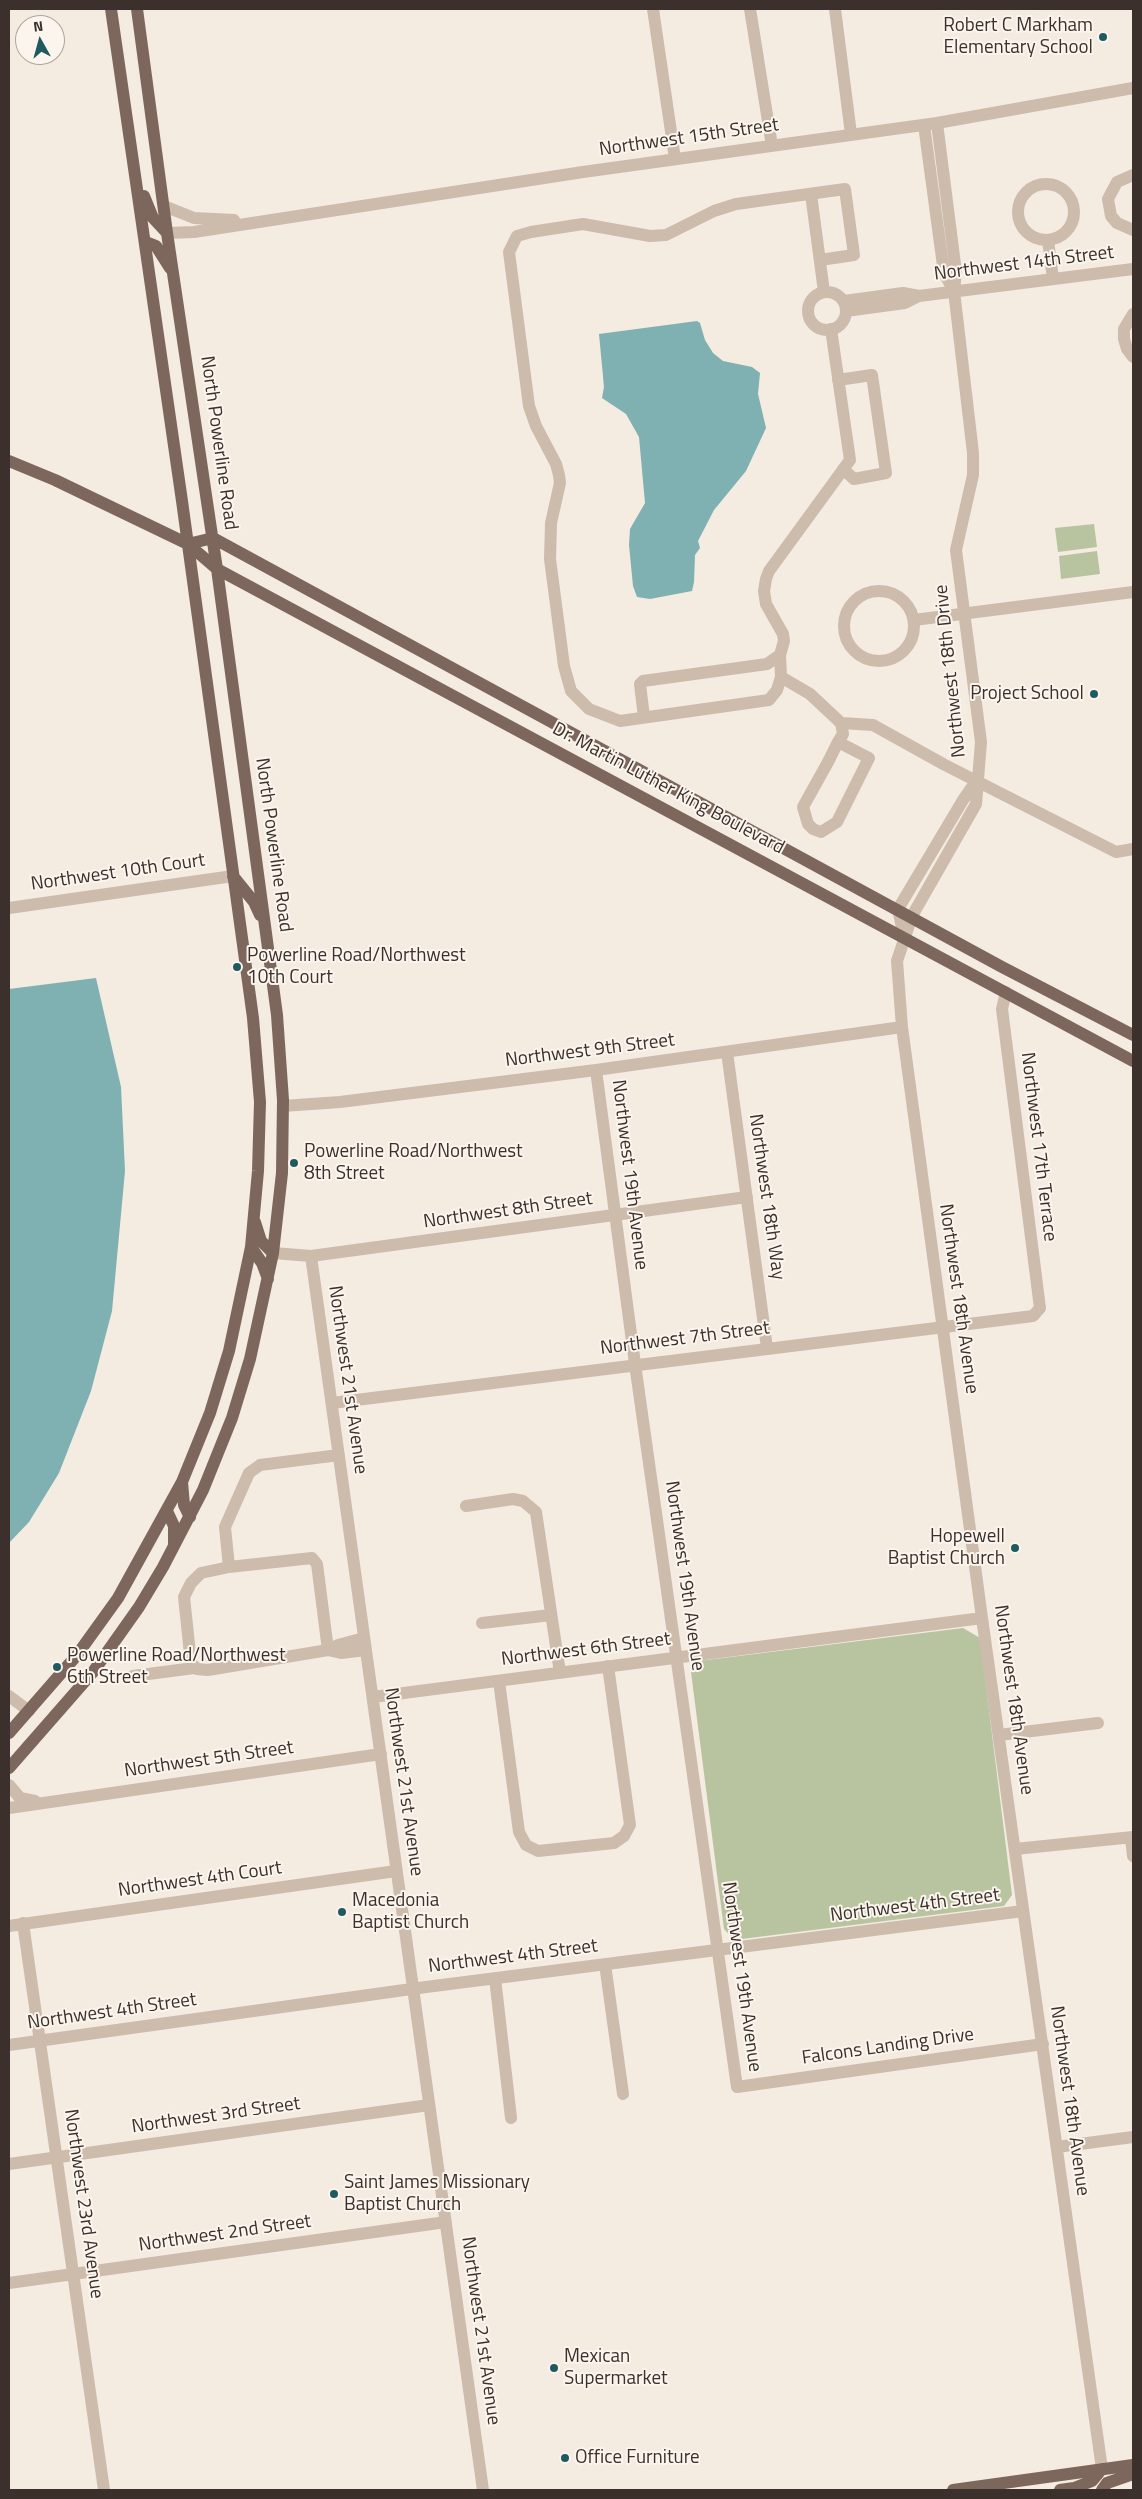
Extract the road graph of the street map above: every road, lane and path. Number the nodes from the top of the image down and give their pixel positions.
1 (111, 9) edge
2 (137, 9) edge
3 (653, 9) edge
4 (750, 9) edge
5 (835, 9) edge
6 (1133, 88) edge
7 (931, 124) junction
8 (851, 134) junction
9 (772, 146) junction
10 (675, 159) junction
11 (1133, 175) edge
12 (137, 180) junction
13 (811, 194) junction
14 (164, 206) junction
15 (249, 222) junction
16 (1133, 230) edge
17 (167, 233) junction
18 (1048, 240) junction
19 (146, 242) junction
20 (820, 260) junction
21 (1133, 269) edge
22 (174, 274) junction
23 (1053, 279) junction
24 (824, 292) junction
25 (954, 292) junction
26 (844, 306) junction
27 (1133, 314) edge
28 (831, 329) junction
29 (1133, 357) edge
30 (838, 380) junction
31 (9, 462) edge
32 (843, 469) junction
33 (213, 538) junction
34 (188, 544) junction
35 (218, 569) junction
36 (1133, 592) edge
37 (964, 612) junction
38 (914, 620) junction
39 (780, 655) junction
40 (780, 677) junction
41 (644, 717) junction
42 (841, 723) junction
43 (838, 742) junction
44 (977, 780) junction
45 (1133, 849) edge
46 (233, 876) junction
47 (9, 908) edge
48 (898, 909) junction
49 (912, 916) junction
50 (265, 926) junction
51 (904, 937) junction
52 (1006, 992) junction
53 (902, 1027) junction
54 (1133, 1035) edge
55 (727, 1052) junction
56 (1133, 1061) edge
57 (596, 1070) junction
58 (283, 1106) junction
59 (747, 1196) junction
60 (615, 1216) junction
61 (254, 1217) junction
62 (251, 1247) junction
63 (273, 1253) junction
64 (311, 1256) junction
65 (268, 1278) junction
66 (1040, 1308) joint
67 (943, 1326) junction
68 (767, 1348) junction
69 (635, 1364) junction
70 (332, 1403) junction
71 (339, 1455) junction
72 (182, 1482) junction
73 (466, 1506) dead end
74 (167, 1511) junction
75 (190, 1517) junction
76 (174, 1546) junction
77 (229, 1567) junction
78 (551, 1615) junction
79 (982, 1618) junction
80 (482, 1623) dead end
81 (365, 1644) junction
82 (328, 1650) junction
83 (677, 1658) junction
84 (608, 1666) junction
85 (194, 1668) junction
86 (560, 1673) junction
87 (133, 1676) dead end
88 (499, 1681) junction
89 (9, 1696) edge
90 (373, 1697) junction
91 (28, 1711) junction
92 (1098, 1723) dead end
93 (9, 1732) edge
94 (999, 1735) junction
95 (381, 1754) junction
96 (9, 1768) edge
97 (9, 1785) edge
98 (43, 1803) junction
99 (9, 1808) edge
100 (1132, 1838) edge
101 (1015, 1849) junction
102 (1133, 1856) edge
103 (396, 1871) junction
104 (1023, 1911) junction
105 (24, 1923) junction
106 (9, 1926) edge
107 (718, 1950) junction
108 (605, 1964) junction
109 (494, 1978) junction
110 (413, 1989) junction
111 (41, 2040) junction
112 (1043, 2044) junction
113 (9, 2045) edge
114 (737, 2087) joint
115 (623, 2094) dead end
116 (429, 2105) junction
117 (511, 2118) dead end
118 (1133, 2136) edge
119 (1057, 2147) junction
120 (57, 2157) junction
121 (9, 2164) edge
122 (446, 2222) junction
123 (74, 2275) junction
124 (9, 2283) edge
125 (1133, 2465) edge
126 (1102, 2469) junction
127 (1133, 2474) edge
128 (104, 2490) edge
129 (483, 2490) edge
130 (953, 2490) edge
131 (1060, 2490) edge
132 (1102, 2490) edge

1 - 12 main road
2 - 14 main road, North Powerline Road
3 - 10 street
4 - 9 street
5 - 8 street
6 - 7 street, Northwest 15th Street
7 - 8 street, Northwest 15th Street
7 - 25 street
8 - 9 street, Northwest 15th Street
9 - 10 street, Northwest 15th Street
10 - 15 street, Northwest 15th Street
11 - 16 street
12 - 17 main road
12 - 19 main road
13 - 20 street
13 - 20 street
13 - 41 street
14 - 15 street, Northwest 15th Street
14 - 17 main road, North Powerline Road
15 - 17 street, Northwest 15th Street
17 - 22 main road, North Powerline Road
18 - 18 street
18 - 23 street
19 - 22 main road
19 - 34 main road
20 - 24 street
21 - 23 street, Northwest 14th Street
22 - 33 main road, North Powerline Road
23 - 25 street, Northwest 14th Street
24 - 26 street
24 - 28 street
25 - 26 street, Northwest 14th Street
25 - 37 street, Northwest 18th Drive
26 - 28 street
27 - 29 street
28 - 30 street
30 - 32 street
30 - 32 street
31 - 34 main road, Dr. Martin Luther King Boulevard
32 - 39 street
33 - 34 main road
33 - 35 main road, North Powerline Road
33 - 48 main road, Dr. Martin Luther King Boulevard
34 - 35 main road, Dr. Martin Luther King Boulevard
34 - 46 main road
35 - 50 main road, North Powerline Road
35 - 51 main road, Dr. Martin Luther King Boulevard
36 - 37 street
37 - 38 street
37 - 44 street, Northwest 18th Drive
38 - 38 street
39 - 40 street
39 - 41 street
40 - 41 street
40 - 42 street
42 - 43 street
42 - 44 street
43 - 43 street
44 - 45 street
44 - 48 street, Northwest 18th Drive
44 - 49 street, Northwest 18th Drive
46 - 47 street, Northwest 10th Court
46 - 50 main road
46 - 61 main road
48 - 49 main road, Dr. Martin Luther King Boulevard
48 - 51 street
49 - 51 street, Northwest 18th Drive
49 - 54 main road, Dr. Martin Luther King Boulevard
50 - 58 main road, North Powerline Road
51 - 52 main road, Dr. Martin Luther King Boulevard
51 - 53 street, Northwest 18th Avenue
52 - 56 main road, Dr. Martin Luther King Boulevard
52 - 66 street, Northwest 17th Terrace
53 - 55 street, Northwest 9th Street
53 - 67 street, Northwest 18th Avenue
55 - 57 street, Northwest 9th Street
55 - 59 street, Northwest 18th Way
57 - 58 street, Northwest 9th Street
57 - 60 street, Northwest 19th Avenue
58 - 63 main road, North Powerline Road
59 - 60 street, Northwest 8th Street
59 - 68 street, Northwest 18th Way
60 - 64 street, Northwest 8th Street
60 - 69 street, Northwest 19th Avenue
61 - 62 main road
61 - 63 main road
62 - 65 main road
62 - 72 main road
63 - 64 street, Northwest 8th Street
63 - 65 main road, North Powerline Road
64 - 70 street, Northwest 21st Avenue
65 - 75 main road, North Powerline Road
66 - 67 street, Northwest 7th Street
67 - 68 street, Northwest 7th Street
67 - 79 street, Northwest 18th Avenue
68 - 69 street, Northwest 7th Street
69 - 70 street, Northwest 7th Street
69 - 83 street, Northwest 19th Avenue
70 - 71 street, Northwest 21st Avenue
71 - 77 street
71 - 81 street, Northwest 21st Avenue
72 - 74 main road
72 - 75 main road
73 - 78 street
74 - 76 main road
74 - 91 main road
75 - 76 main road, North Powerline Road
76 - 96 main road, North Powerline Road
77 - 82 street
77 - 85 street
78 - 80 street
78 - 86 street
79 - 83 street, Northwest 6th Street
79 - 94 street, Northwest 18th Avenue
81 - 82 street
81 - 90 street, Northwest 21st Avenue
82 - 85 street
83 - 84 street, Northwest 6th Street
83 - 107 street, Northwest 19th Avenue
84 - 86 street, Northwest 6th Street
84 - 88 street
85 - 87 street
86 - 88 street, Northwest 6th Street
88 - 90 street, Northwest 6th Street
89 - 91 street
90 - 95 street, Northwest 21st Avenue
91 - 93 main road
92 - 94 street
94 - 101 street, Northwest 18th Avenue
95 - 98 street, Northwest 5th Street
95 - 103 street, Northwest 21st Avenue
97 - 98 street, Northwest 5th Street
98 - 99 street, Northwest 5th Street
100 - 101 street
100 - 102 street
101 - 104 street, Northwest 18th Avenue
103 - 105 street, Northwest 4th Court
103 - 110 street, Northwest 21st Avenue
104 - 107 street, Northwest 4th Street
104 - 112 street, Northwest 18th Avenue
105 - 106 street, Northwest 4th Court
105 - 111 street, Northwest 23rd Avenue
107 - 108 street, Northwest 4th Street
107 - 114 street, Northwest 19th Avenue
108 - 109 street, Northwest 4th Street
108 - 115 street
109 - 110 street, Northwest 4th Street
109 - 117 street
110 - 111 street, Northwest 4th Street
110 - 116 street, Northwest 21st Avenue
111 - 113 street, Northwest 4th Street
111 - 120 street, Northwest 23rd Avenue
112 - 114 street, Falcons Landing Drive
112 - 119 street, Northwest 18th Avenue
116 - 120 street, Northwest 3rd Street
116 - 122 street, Northwest 21st Avenue
118 - 119 street
119 - 126 street, Northwest 18th Avenue
120 - 121 street, Northwest 3rd Street
120 - 123 street, Northwest 23rd Avenue
122 - 123 street, Northwest 2nd Street
122 - 129 street, Northwest 21st Avenue
123 - 124 street, Northwest 2nd Street
123 - 128 street, Northwest 23rd Avenue
125 - 126 main road
126 - 130 main road
126 - 131 main road
127 - 132 main road

